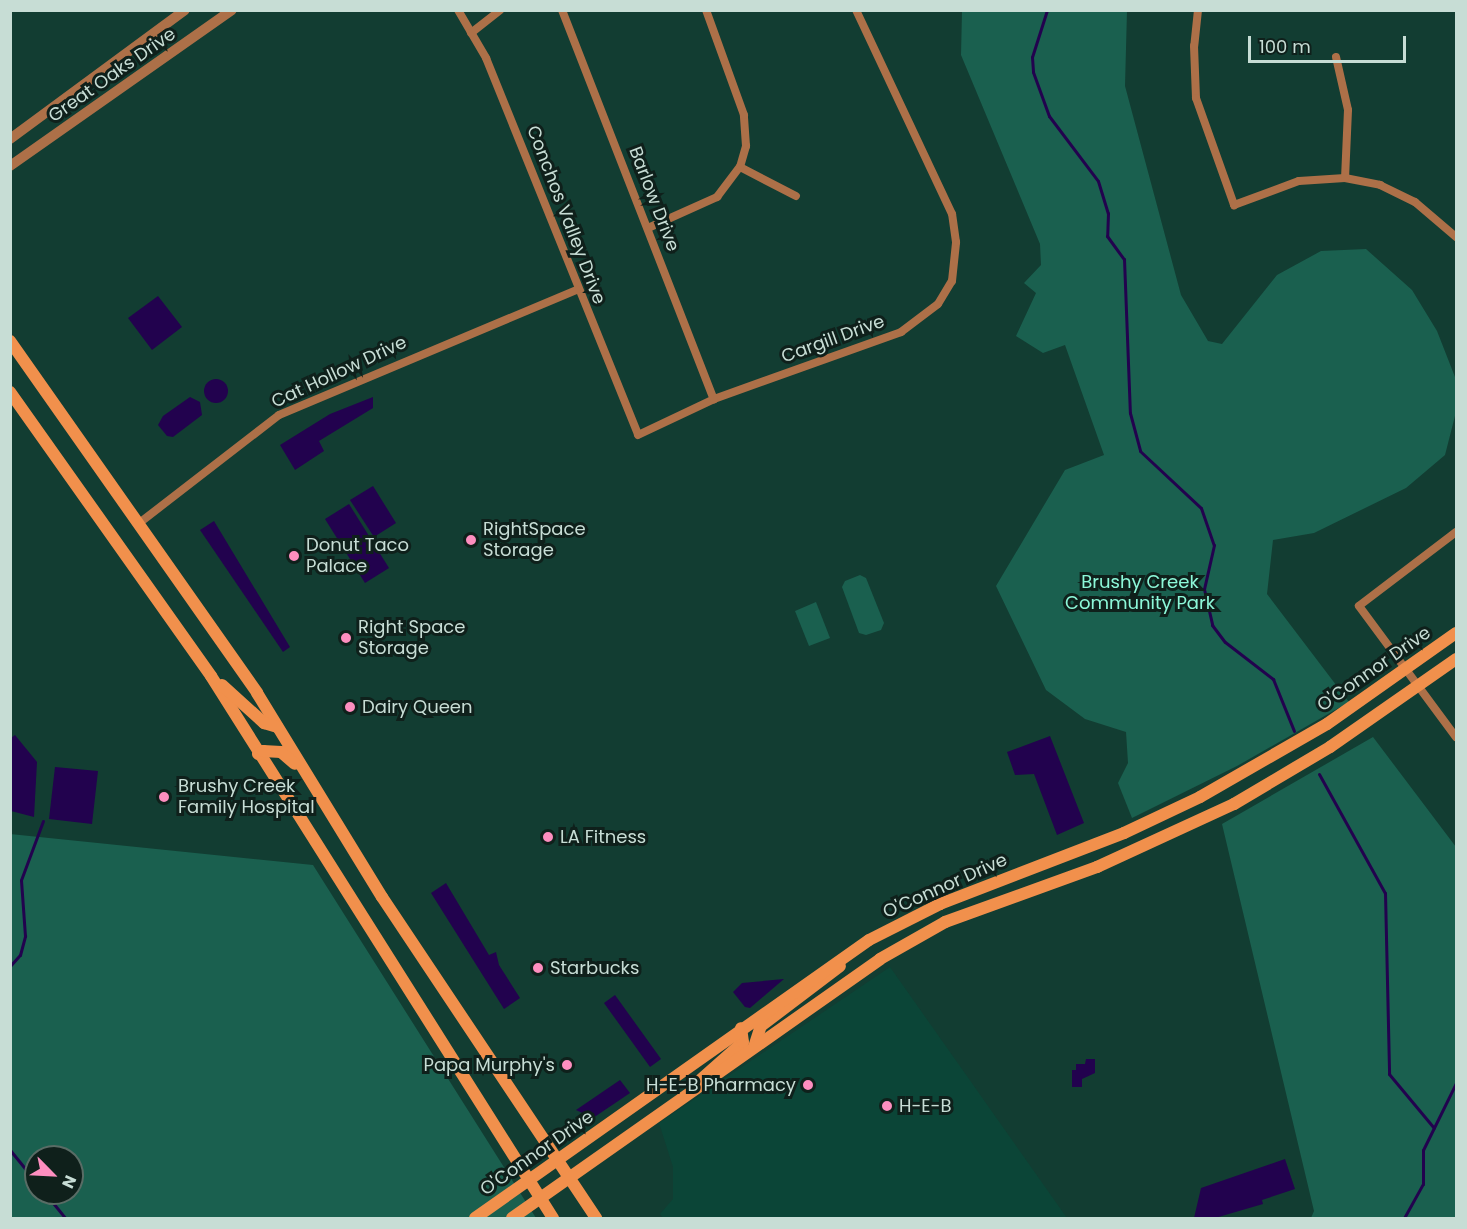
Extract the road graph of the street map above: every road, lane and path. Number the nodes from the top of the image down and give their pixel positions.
1 (185, 10) edge
2 (232, 10) edge
3 (458, 10) edge
4 (500, 10) edge
5 (562, 10) edge
6 (706, 10) edge
7 (856, 10) edge
8 (1198, 10) edge
9 (471, 33) junction
10 (1336, 57) dead end
11 (10, 139) edge
12 (10, 166) edge
13 (740, 167) junction
14 (1345, 178) junction
15 (796, 196) dead end
16 (648, 228) junction
17 (1456, 237) edge
18 (577, 290) junction
19 (10, 341) edge
20 (10, 392) edge
21 (714, 399) junction
22 (638, 435) joint
23 (138, 524) junction
24 (1456, 532) edge
25 (1456, 633) edge
26 (1456, 659) edge
27 (1407, 670) junction
28 (211, 676) junction
29 (1419, 687) junction
30 (277, 727) junction
31 (1456, 737) edge
32 (258, 754) junction
33 (303, 771) junction
34 (860, 946) junction
35 (741, 1028) junction
36 (754, 1047) junction
37 (688, 1095) junction
38 (556, 1162) junction
39 (568, 1179) junction
40 (528, 1181) junction
41 (539, 1199) junction
42 (475, 1218) edge
43 (512, 1218) edge
44 (552, 1218) edge
45 (596, 1218) edge

1 - 11 street, Great Oaks Drive
2 - 12 street, Great Oaks Drive
3 - 9 street, Conchos Valley Drive
4 - 9 street
5 - 16 street, Barlow Drive
6 - 13 street
7 - 21 street, Cargill Drive
8 - 14 street
9 - 18 street, Conchos Valley Drive
10 - 14 street
13 - 15 street
13 - 16 street
14 - 17 street
16 - 21 street, Barlow Drive
18 - 22 street, Conchos Valley Drive
18 - 23 street, Cat Hollow Drive
19 - 23 main road
20 - 28 main road
21 - 22 street, Cargill Drive
23 - 30 main road
24 - 27 street
25 - 27 main road, O'Connor Drive
26 - 29 main road, O'Connor Drive
27 - 29 street
27 - 34 main road, O'Connor Drive
28 - 30 main road
28 - 32 main road
29 - 31 street
29 - 36 main road, O'Connor Drive
30 - 33 main road
32 - 33 main road
32 - 40 main road
33 - 38 main road
34 - 35 main road, O'Connor Drive
34 - 36 main road
35 - 37 main road
35 - 38 main road, O'Connor Drive
36 - 37 main road, O'Connor Drive
37 - 39 main road, O'Connor Drive
38 - 39 main road
38 - 40 main road, O'Connor Drive
39 - 41 main road, O'Connor Drive
39 - 45 main road
40 - 41 main road
40 - 42 main road, O'Connor Drive
41 - 43 main road, O'Connor Drive
41 - 44 main road

